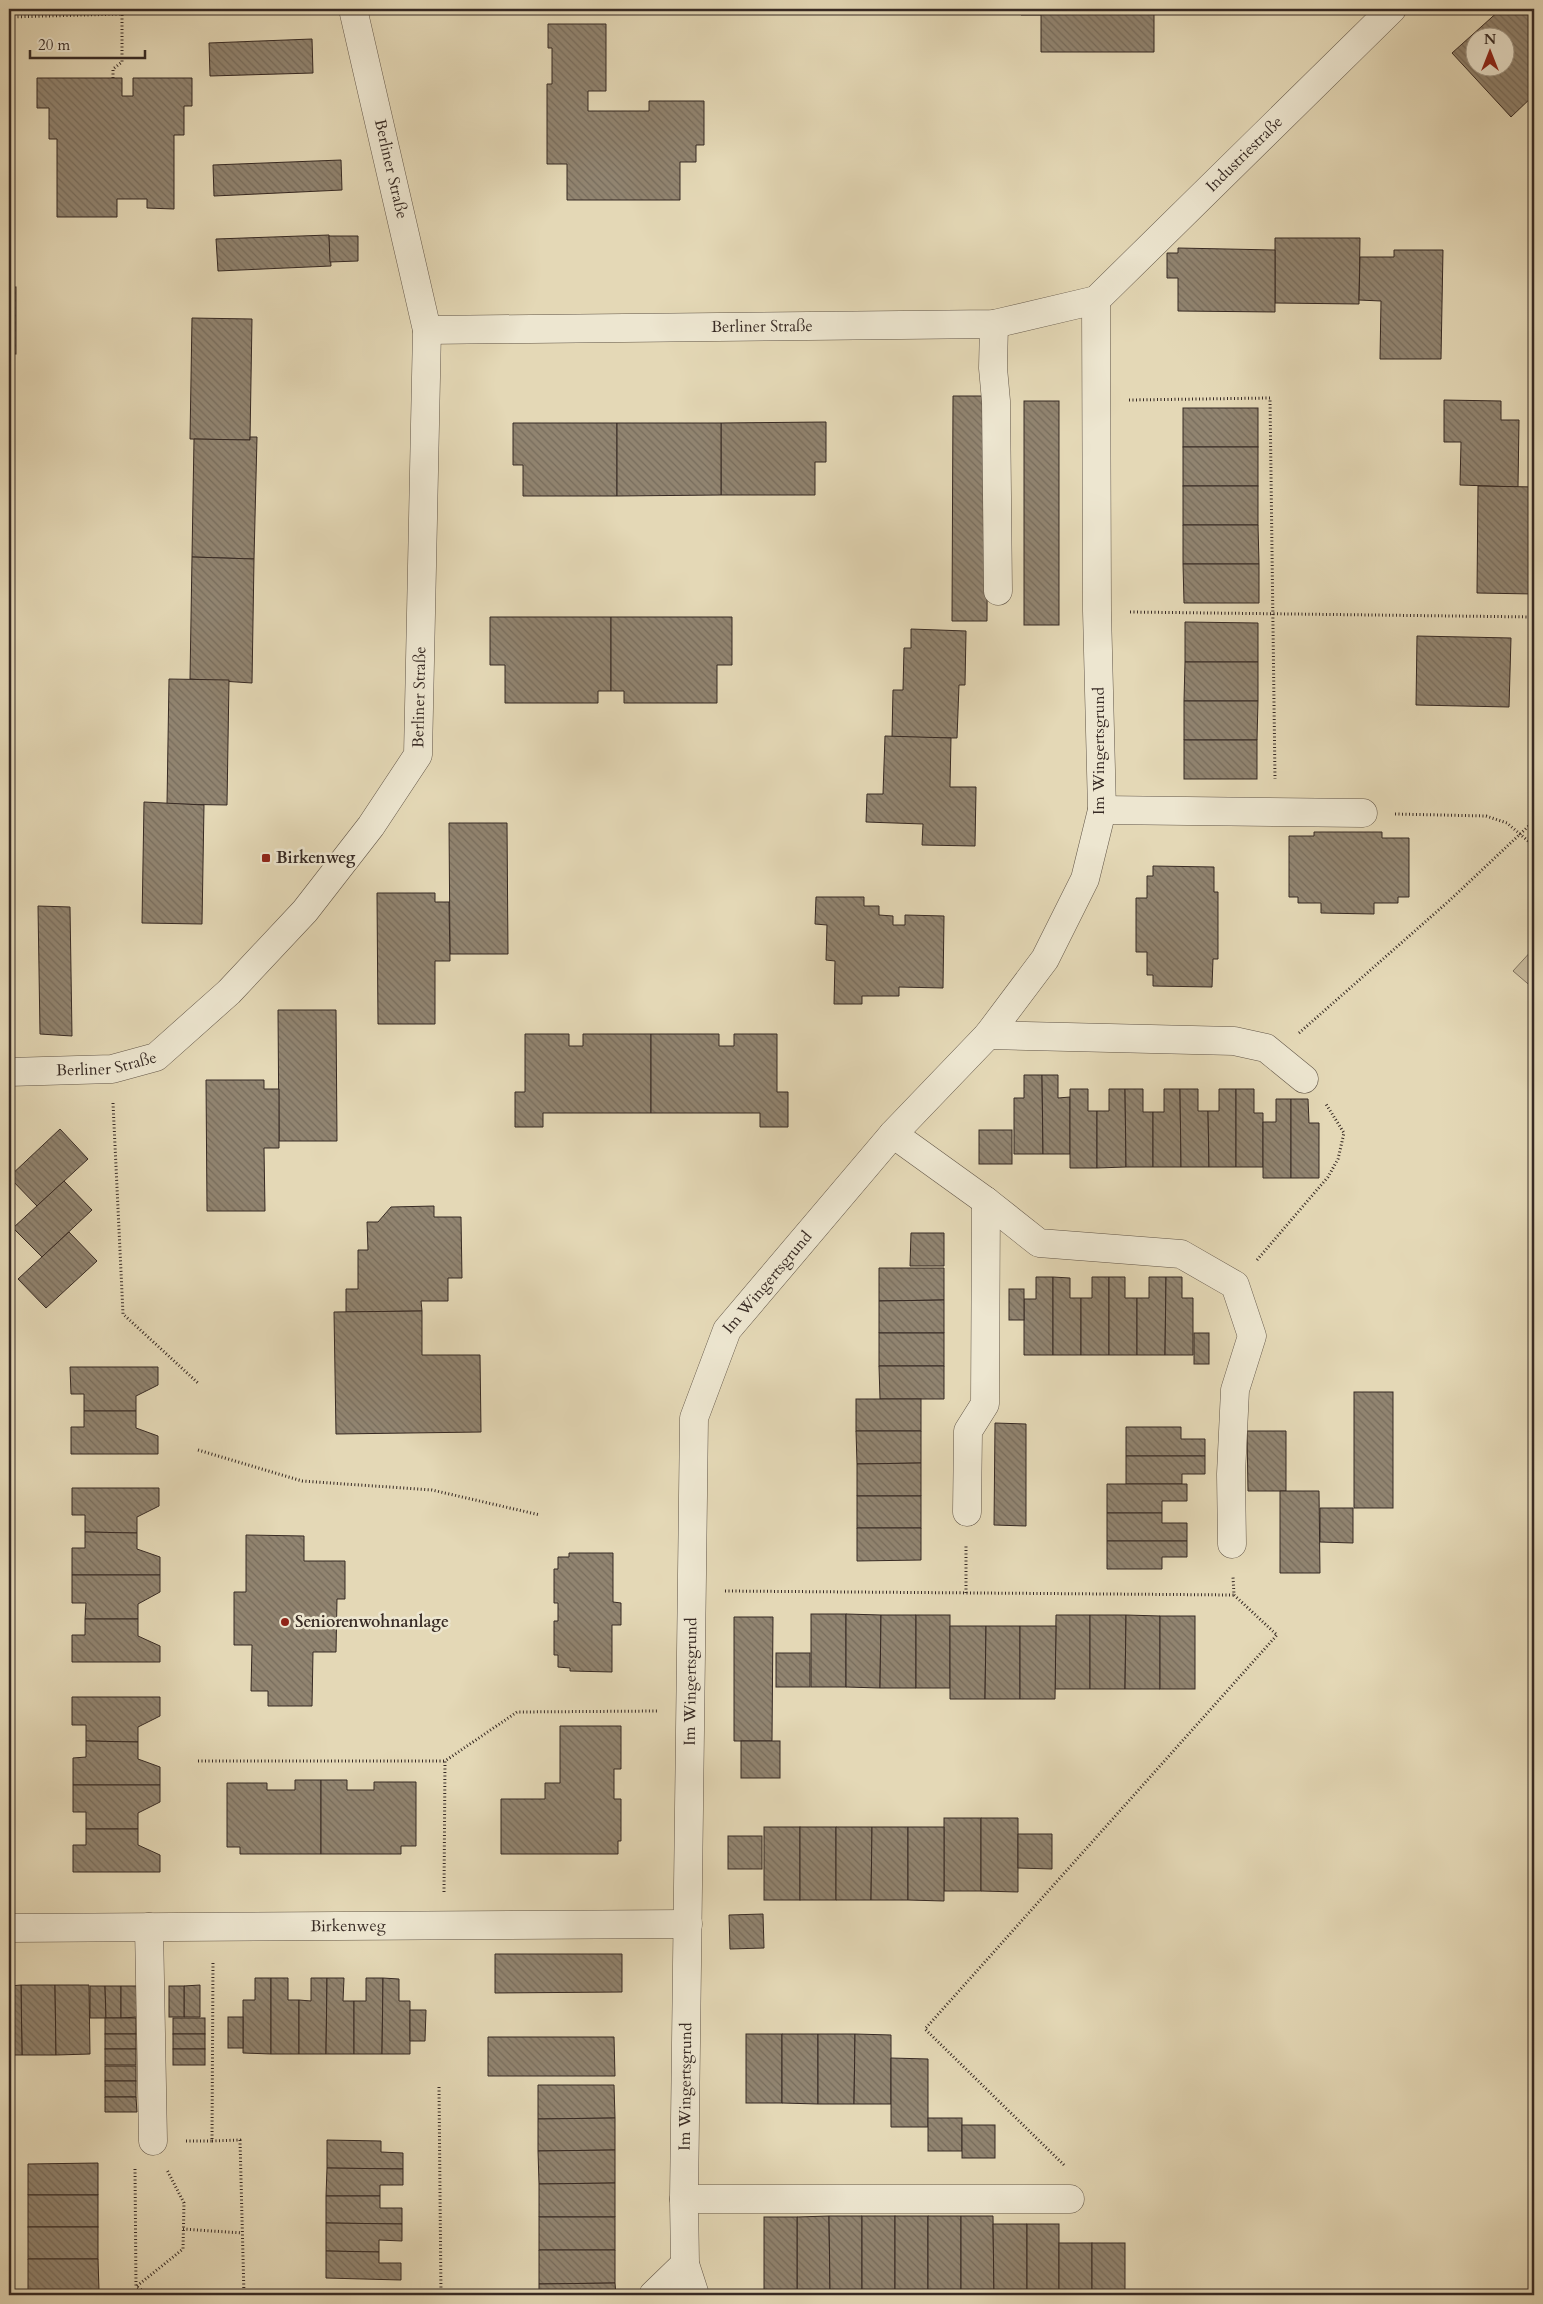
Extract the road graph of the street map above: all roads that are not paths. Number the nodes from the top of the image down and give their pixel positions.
1 (353, 9) edge
2 (1392, 9) edge
3 (1096, 300) junction
4 (994, 324) junction
5 (427, 330) junction
6 (998, 591) dead end
7 (1102, 810) junction
8 (1363, 813) road end
9 (988, 1035) junction
10 (9, 1072) edge
11 (1304, 1079) road end
12 (893, 1134) junction
13 (986, 1201) junction
14 (967, 1512) road end
15 (1232, 1544) road end
16 (688, 1924) junction
17 (148, 1927) junction
18 (9, 1928) edge
19 (153, 2141) road end
20 (684, 2199) junction
21 (1070, 2199) road end
22 (685, 2264) junction
23 (653, 2295) edge
24 (695, 2295) edge

1 - 5 street, Berliner Straße
2 - 3 street, Industriestraße
3 - 4 street, Berliner Straße
3 - 7 street, Im Wingertsgrund
4 - 5 street, Berliner Straße
4 - 6 street
5 - 10 street, Berliner Straße
7 - 8 street
7 - 9 street, Im Wingertsgrund
9 - 11 street
9 - 12 street, Im Wingertsgrund
12 - 13 street
12 - 16 street, Im Wingertsgrund
13 - 14 street
13 - 15 street
16 - 17 street, Birkenweg
16 - 20 street, Im Wingertsgrund
17 - 18 street, Birkenweg
17 - 19 street
20 - 21 street
20 - 22 street, Im Wingertsgrund
22 - 23 street
22 - 24 street, Im Wingertsgrund

